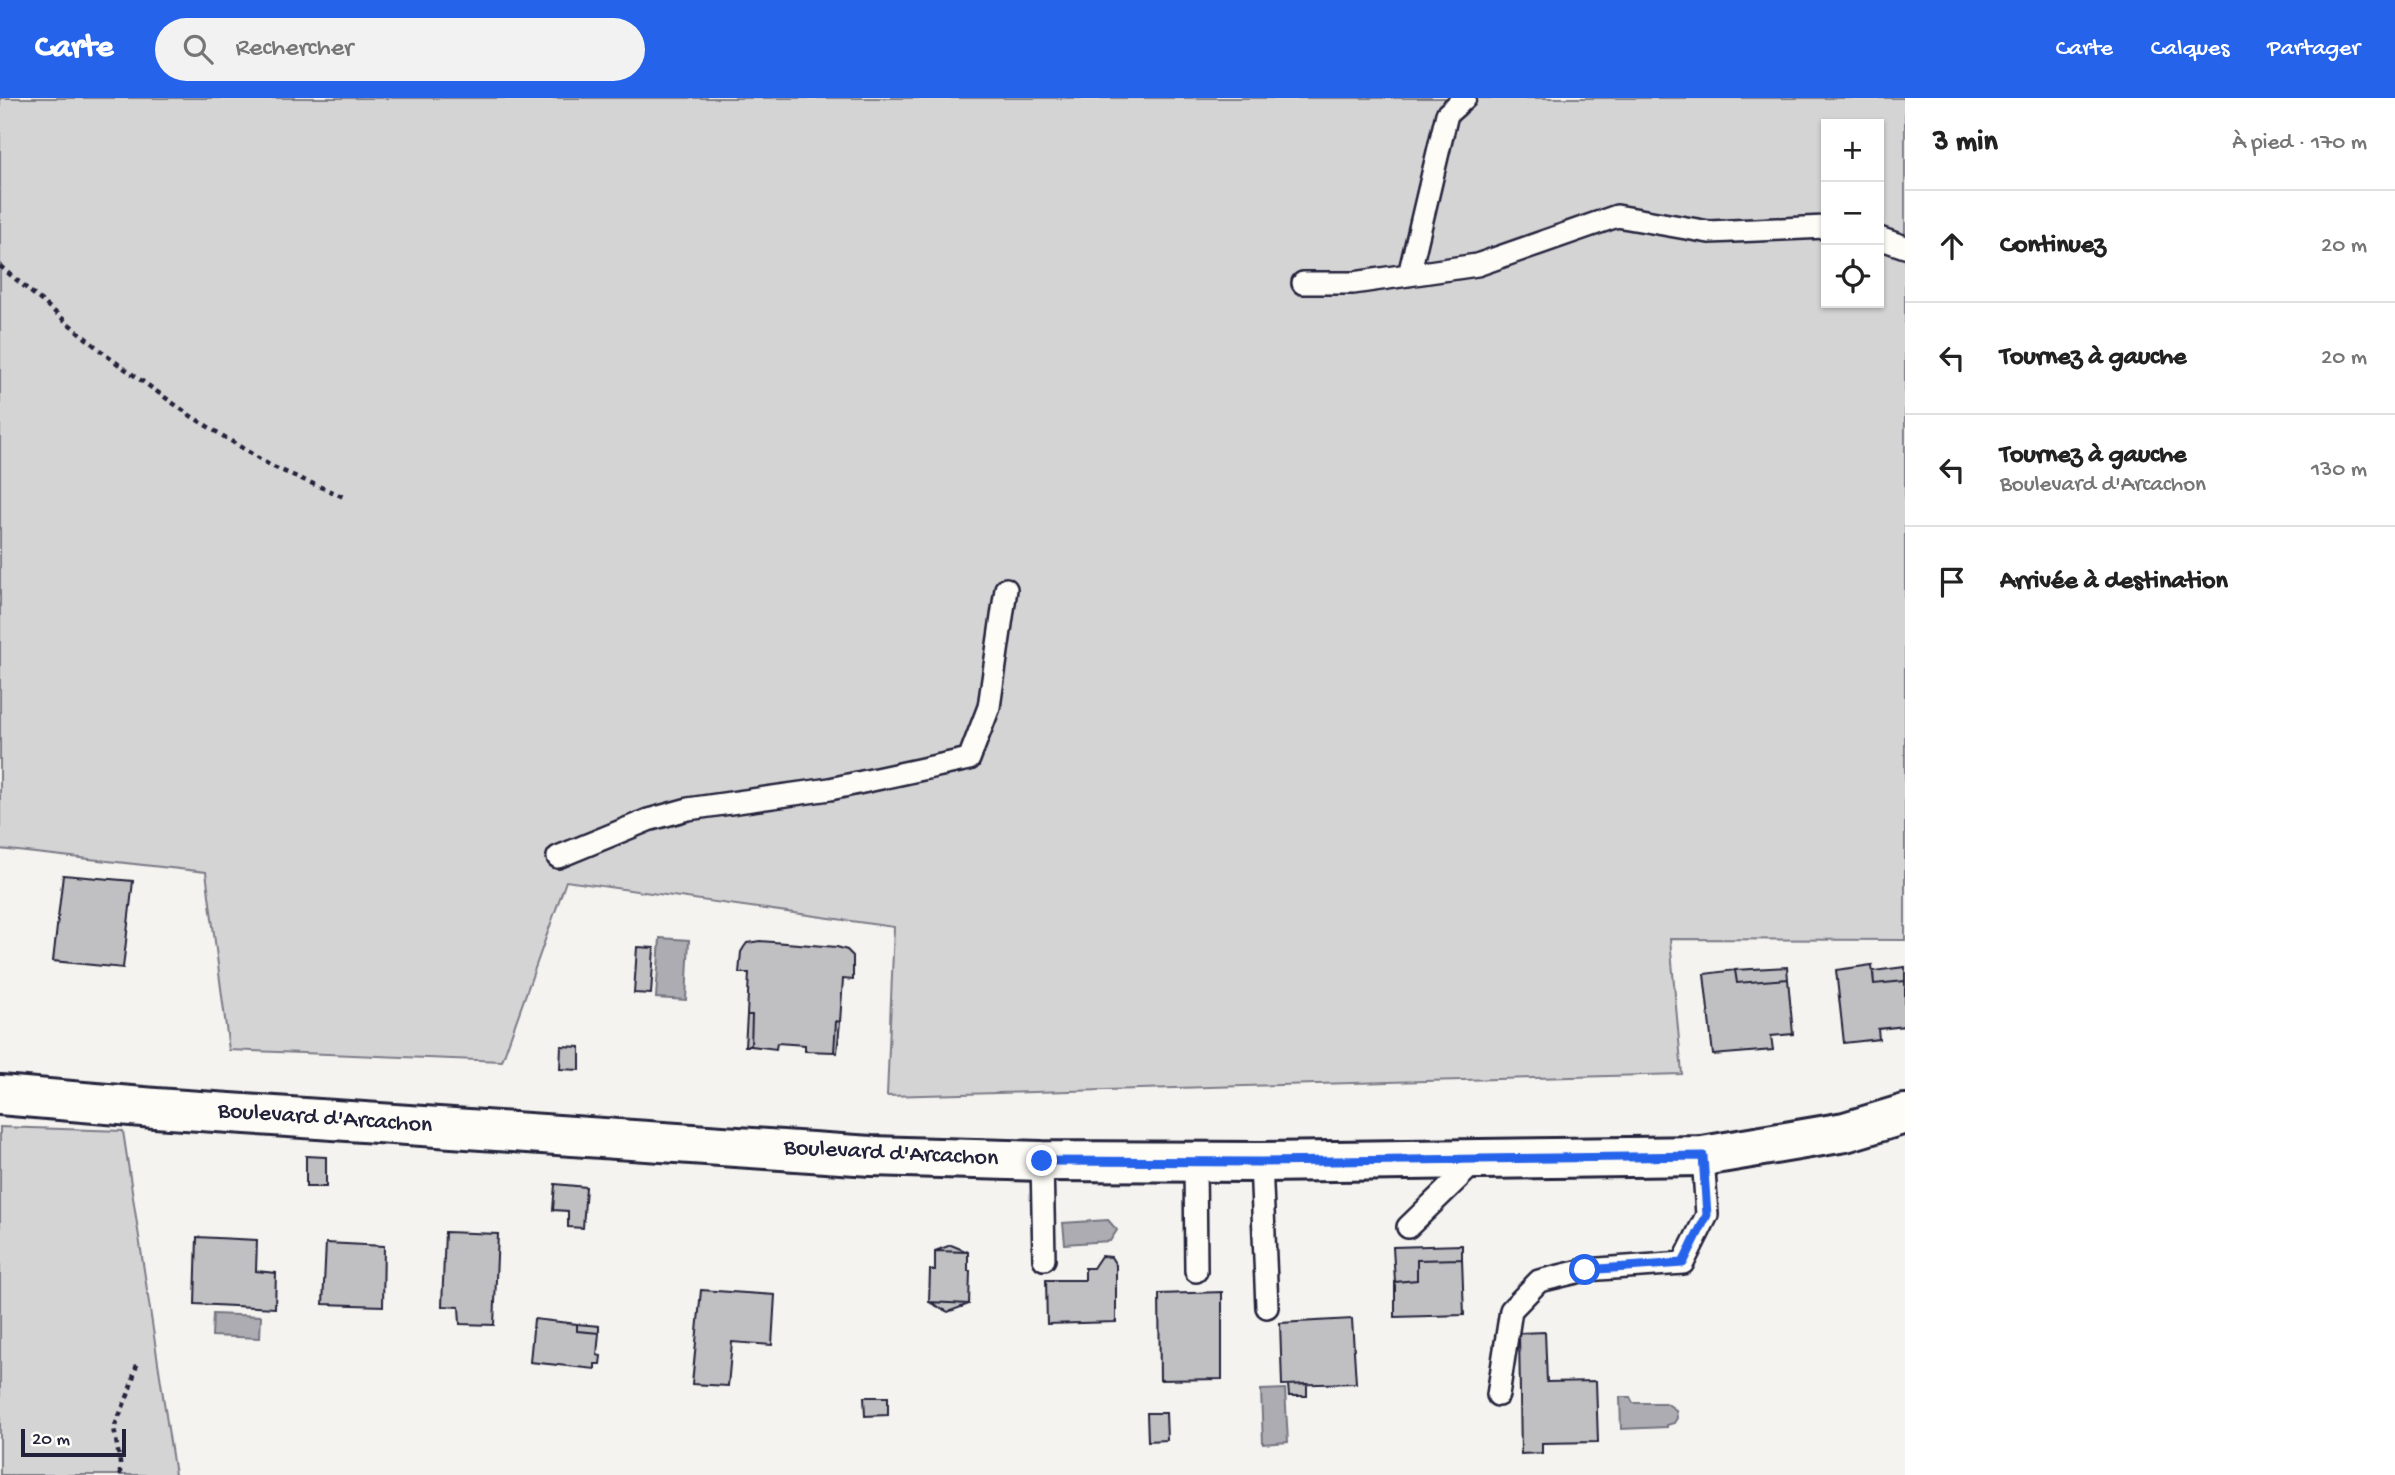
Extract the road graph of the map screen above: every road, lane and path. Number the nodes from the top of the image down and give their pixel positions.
1 (1465, 98) edge
2 (1821, 227) edge
3 (1884, 240) edge
4 (1905, 247) edge
5 (0, 266) edge
6 (1409, 275) junction
7 (1303, 283) dead end
8 (344, 497) dead end
9 (1006, 589) dead end
10 (558, 857) dead end
11 (0, 1095) edge
12 (1905, 1114) edge
13 (1703, 1156) junction
14 (1478, 1159) junction
15 (1042, 1161) junction
16 (1195, 1161) junction
17 (1261, 1162) junction
18 (1408, 1227) dead end
19 (1044, 1259) dead end
20 (1196, 1270) dead end
21 (1267, 1307) dead end
22 (138, 1361) dead end
23 (1497, 1395) dead end
24 (120, 1475) edge

1 - 6 lane
2 - 6 lane
3 - 4 lane
5 - 8 path
6 - 7 lane
9 - 10 lane
11 - 15 main road, Boulevard d'Arcachon
12 - 13 main road, Boulevard d'Arcachon
13 - 14 main road, Boulevard d'Arcachon
13 - 23 lane
14 - 17 main road, Boulevard d'Arcachon
14 - 18 lane
15 - 16 main road, Boulevard d'Arcachon
15 - 19 lane
16 - 17 main road, Boulevard d'Arcachon
16 - 20 lane
17 - 21 lane
22 - 24 path

